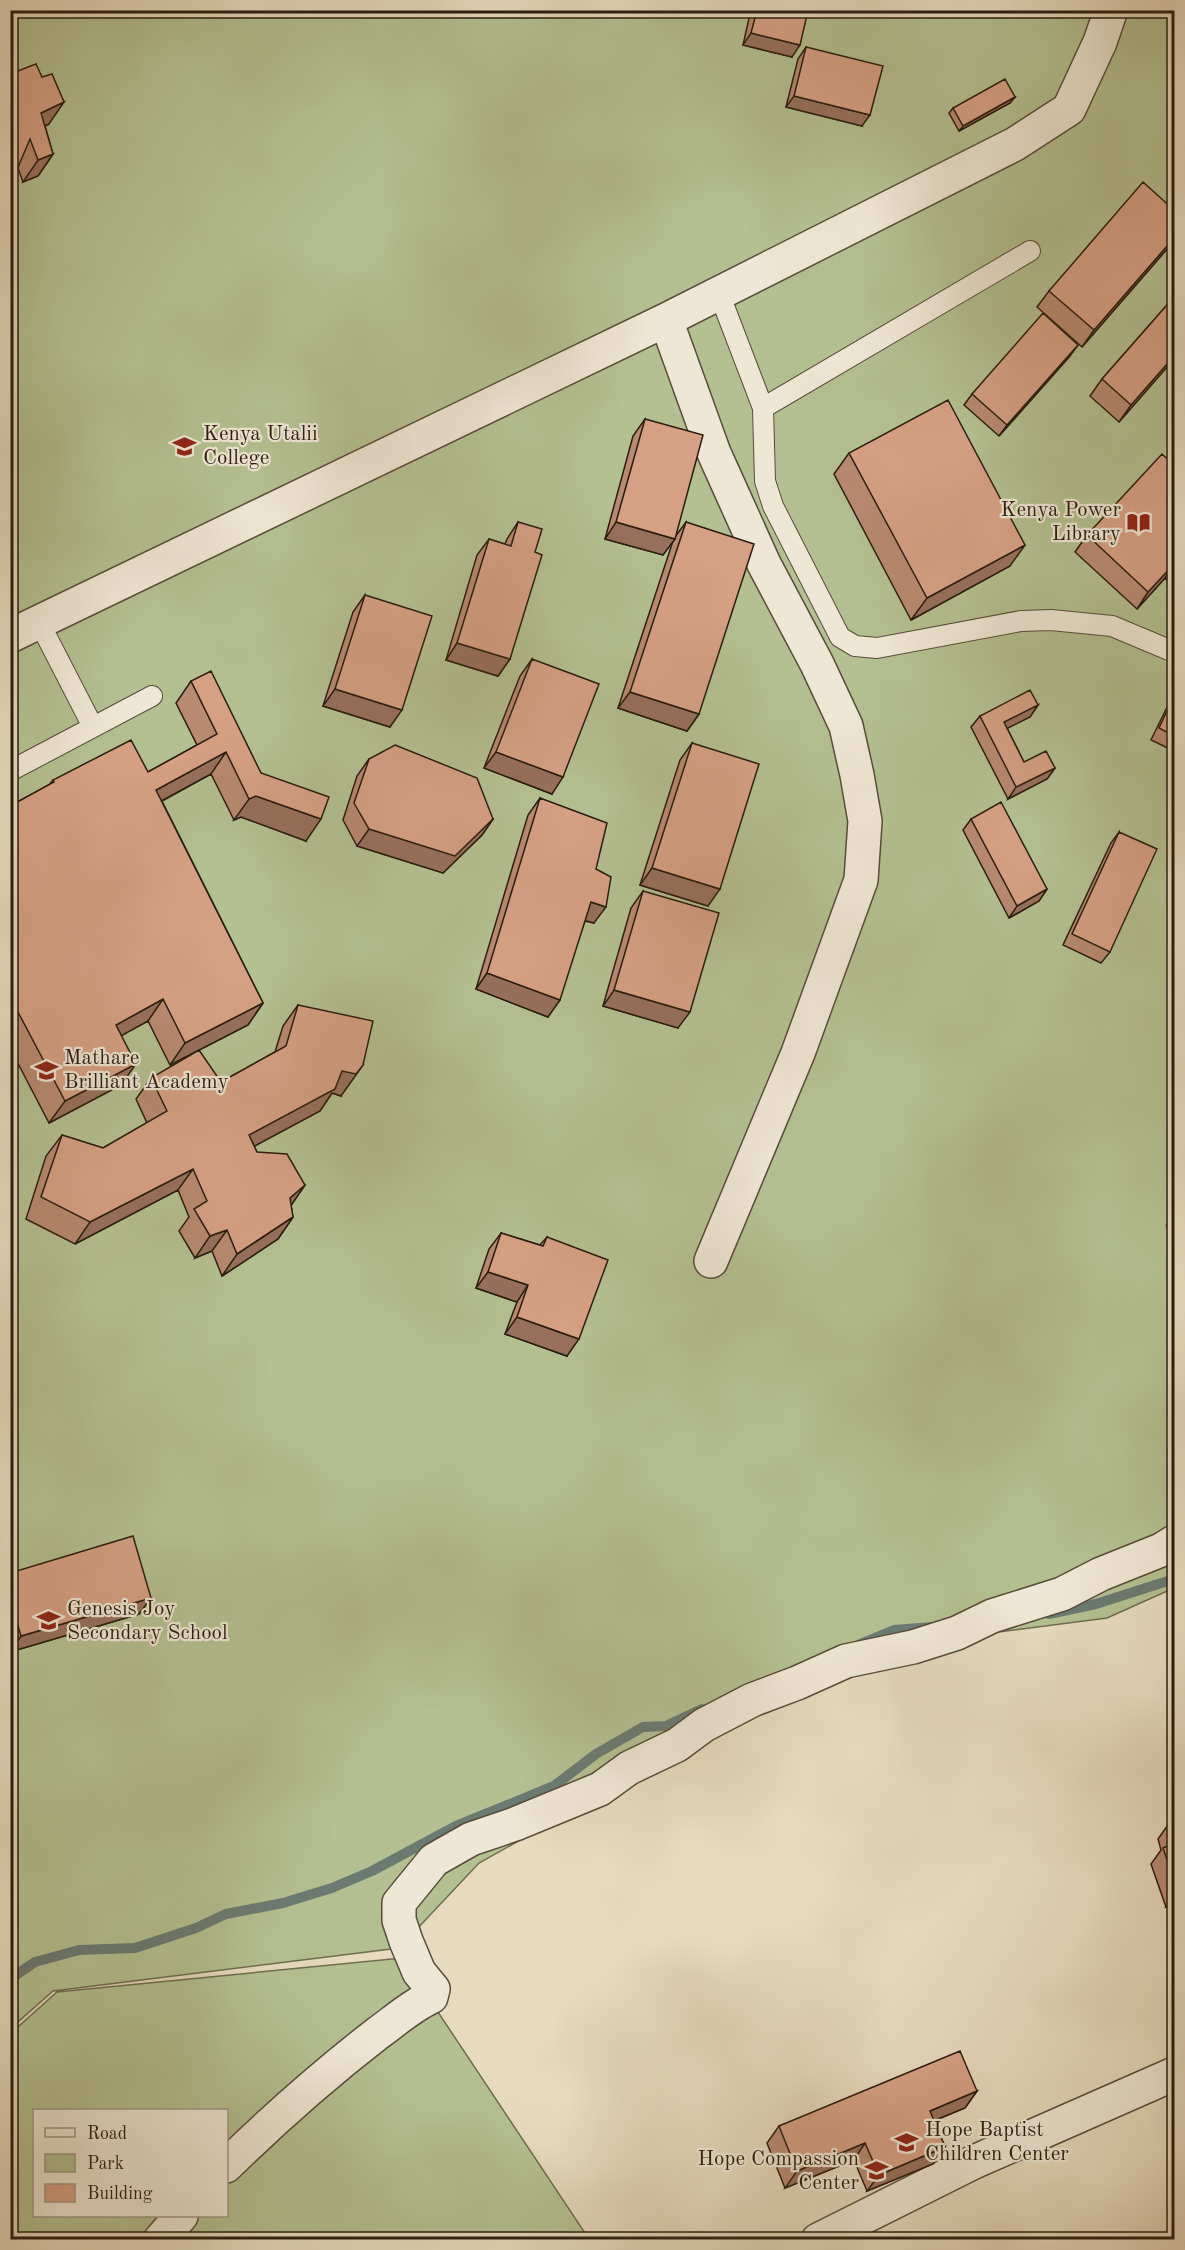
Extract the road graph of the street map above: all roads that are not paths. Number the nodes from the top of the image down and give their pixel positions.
1 (1111, 10) edge
2 (1030, 251) dead end
3 (718, 293) junction
4 (666, 320) junction
5 (763, 408) junction
6 (25, 629) edge
7 (1174, 652) edge
8 (152, 696) dead end
9 (93, 727) junction
10 (10, 771) edge
11 (711, 1261) dead end
12 (1174, 1542) edge
13 (1174, 2074) edge
14 (228, 2164) edge
15 (180, 2217) edge
16 (160, 2240) edge
17 (818, 2240) edge

1 - 3 street
2 - 5 lane
3 - 4 street
3 - 5 lane
4 - 6 street
4 - 11 street
5 - 7 lane
6 - 9 lane
8 - 9 lane
9 - 10 lane
12 - 14 street
13 - 17 street
15 - 16 street

